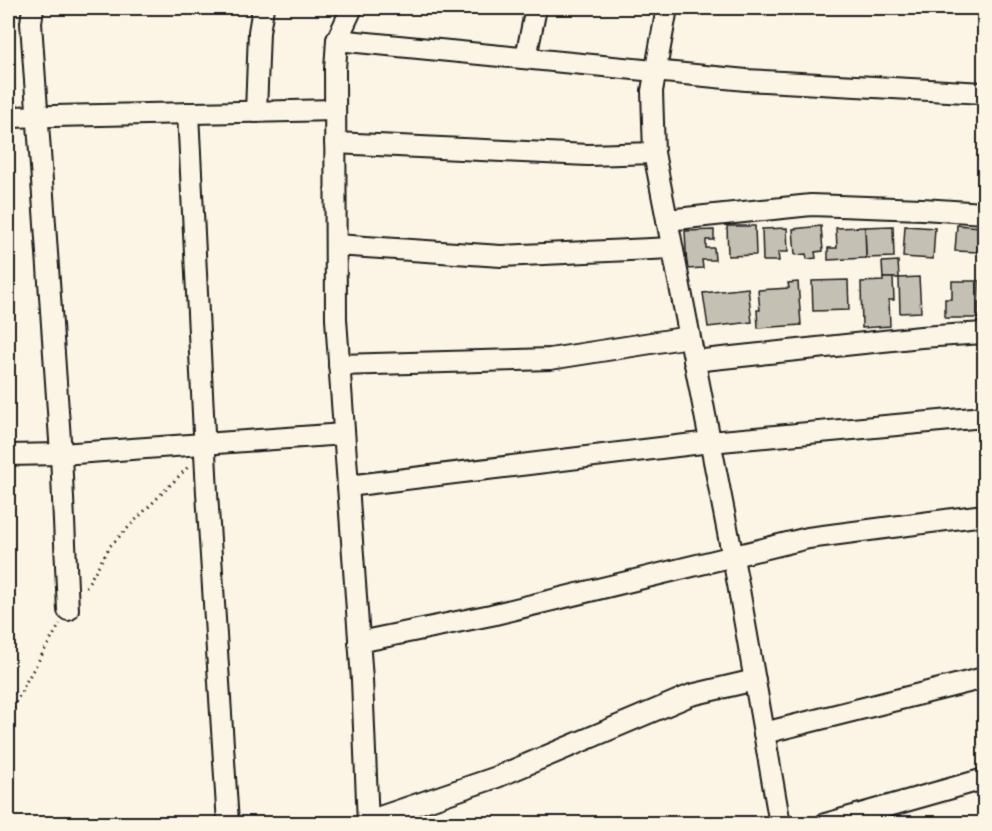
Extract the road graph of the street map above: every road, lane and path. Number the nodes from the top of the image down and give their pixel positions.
1 (33, 8) edge
2 (263, 8) edge
3 (351, 8) edge
4 (536, 8) edge
5 (667, 8) edge
6 (337, 40) junction
7 (526, 57) junction
8 (656, 69) junction
9 (984, 93) edge
10 (335, 110) junction
11 (256, 112) junction
12 (188, 113) junction
13 (38, 116) junction
14 (8, 117) edge
15 (335, 143) junction
16 (654, 153) junction
17 (984, 213) edge
18 (667, 220) junction
19 (336, 245) junction
20 (672, 248) junction
21 (984, 333) edge
22 (689, 338) junction
23 (694, 361) junction
24 (339, 365) junction
25 (984, 417) edge
26 (344, 434) junction
27 (710, 442) junction
28 (204, 444) junction
29 (61, 454) junction
30 (8, 455) edge
31 (348, 486) junction
32 (984, 515) edge
33 (732, 556) junction
34 (68, 610) junction
35 (359, 642) junction
36 (984, 678) edge
37 (755, 680) junction
38 (8, 719) edge
39 (764, 733) junction
40 (984, 779) edge
41 (368, 822) edge
42 (228, 824) edge
43 (780, 824) edge
44 (825, 824) edge

1 - 13 street
2 - 11 street
3 - 6 street
4 - 7 street
5 - 8 street
6 - 7 street
6 - 10 street
7 - 8 street
8 - 9 street
8 - 16 street
10 - 11 street
10 - 15 street
11 - 12 street
12 - 13 street
12 - 28 street
13 - 14 street
13 - 29 street
15 - 16 street
15 - 19 street
16 - 18 street
17 - 18 street
18 - 20 street
19 - 20 street
19 - 24 street
20 - 22 street
21 - 23 street
22 - 23 street
22 - 24 street
23 - 27 street
24 - 26 street
25 - 27 street
26 - 28 street
26 - 31 street
27 - 31 street
27 - 33 street
28 - 29 street
28 - 34 path
28 - 42 street
29 - 30 street
29 - 34 street
31 - 35 street
32 - 33 street
33 - 35 street
33 - 37 street
34 - 38 path
35 - 41 street
36 - 39 street
37 - 39 street
37 - 41 street
39 - 43 street
40 - 44 street

